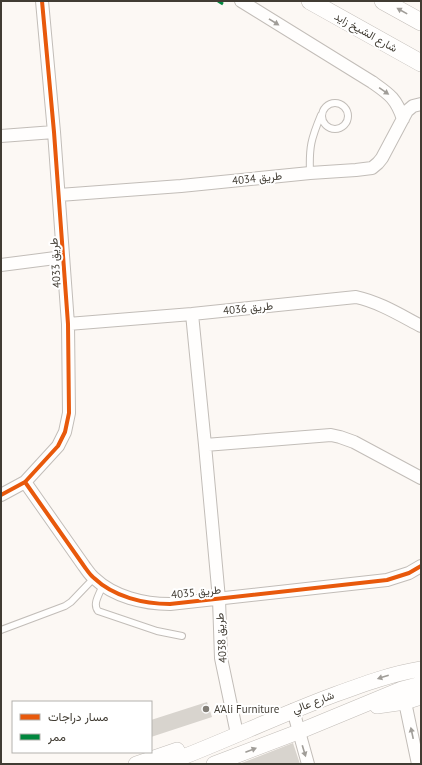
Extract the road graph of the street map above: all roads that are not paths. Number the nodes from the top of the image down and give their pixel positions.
1 (42, 1) edge
2 (241, 1) edge
3 (310, 1) edge
4 (383, 1) edge
5 (421, 22) edge
6 (421, 63) edge
7 (421, 104) edge
8 (322, 114) junction
9 (403, 118) junction
10 (54, 132) junction
11 (1, 136) edge
12 (310, 173) junction
13 (59, 195) junction
14 (63, 257) junction
15 (1, 266) edge
16 (192, 314) junction
17 (68, 324) junction
18 (421, 326) edge
19 (205, 445) junction
20 (421, 478) edge
21 (25, 482) junction
22 (1, 495) edge
23 (421, 566) edge
24 (98, 582) junction
25 (219, 599) junction
26 (1, 630) edge
27 (182, 636) dead end
28 (421, 669) edge
29 (421, 684) edge
30 (421, 697) edge
31 (405, 702) junction
32 (293, 710) junction
33 (350, 710) junction
34 (298, 732) junction
35 (237, 734) junction
36 (136, 764) edge
37 (165, 764) edge
38 (214, 764) edge
39 (308, 764) edge
40 (418, 764) edge

1 - 10 street, طريق 4033
2 -> 9 street
3 - 6 main road, شارع الشيخ زايد
5 -> 4 main road
7 - 9 street, طريق 4034
8 - 8 lane
8 - 12 lane
9 - 12 street, طريق 4034
10 - 11 street
10 - 13 street, طريق 4033
12 - 13 street, طريق 4034
13 - 14 street, طريق 4033
14 - 15 street
14 - 17 street, طريق 4033
16 - 17 street, طريق 4036
16 - 18 street, طريق 4036
16 - 19 street, طريق 4038
17 - 21 street, طريق 4033
19 - 20 street
19 - 25 street, طريق 4038
21 - 22 street, طريق 4033
21 - 24 street, طريق 4035
23 - 25 street, طريق 4035
24 - 25 street, طريق 4035
24 - 26 lane
24 - 27 lane
25 - 35 street, طريق 4038
28 -> 32 street, شارع عالي
29 - 33 street, شارع عالي
30 - 31 street
31 - 33 street
40 -> 31 street
32 - 34 street
32 - 35 street, شارع عالي
33 - 34 street, شارع عالي
38 -> 34 street, شارع عالي
34 -> 39 street
35 - 36 street
35 - 37 street, شارع عالي

